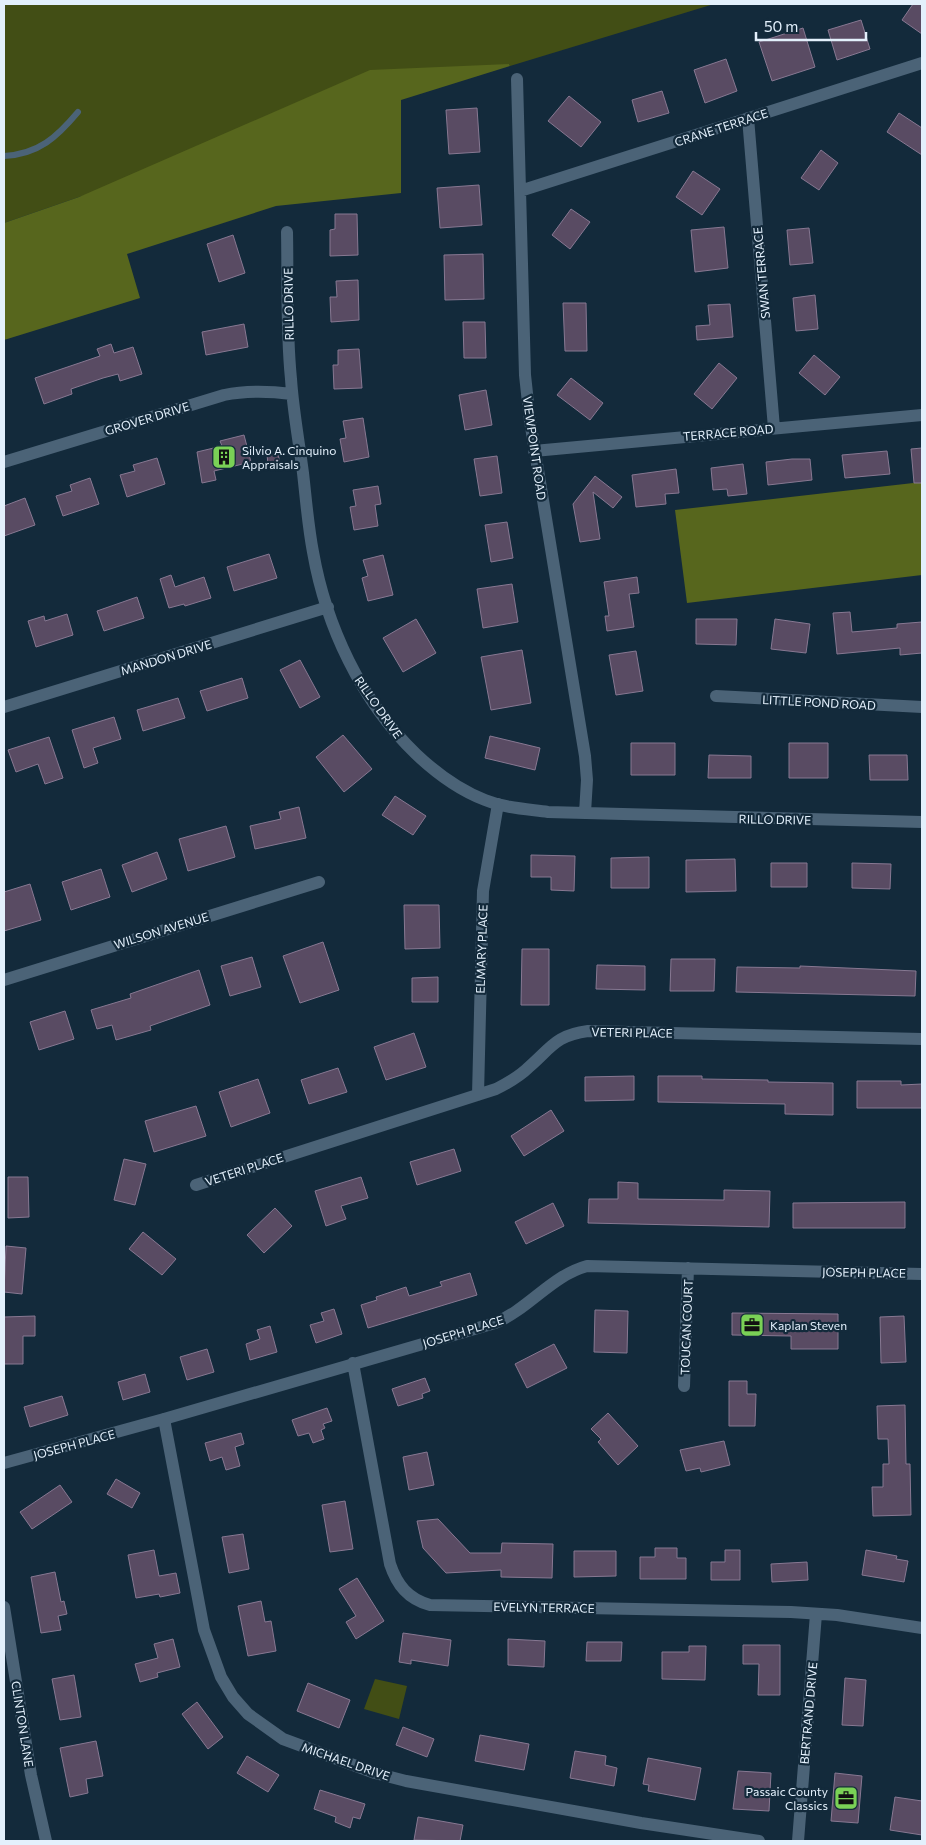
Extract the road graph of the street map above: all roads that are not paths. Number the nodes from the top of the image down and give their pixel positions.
1 (922, 62) edge
2 (517, 79) dead end
3 (78, 112) dead end
4 (748, 118) junction
5 (4, 156) edge
6 (520, 191) junction
7 (287, 232) dead end
8 (292, 394) junction
9 (922, 414) edge
10 (774, 428) junction
11 (534, 450) junction
12 (4, 462) edge
13 (328, 607) junction
14 (716, 696) dead end
15 (4, 707) edge
16 (922, 707) edge
17 (498, 804) junction
18 (586, 813) junction
19 (922, 822) edge
20 (319, 882) dead end
21 (4, 980) edge
22 (922, 1039) edge
23 (478, 1095) junction
24 (196, 1185) dead end
25 (688, 1268) junction
26 (922, 1274) edge
27 (353, 1363) junction
28 (684, 1386) dead end
29 (164, 1420) junction
30 (4, 1463) edge
31 (4, 1607) edge
32 (816, 1614) junction
33 (922, 1628) edge
34 (713, 1838) edge
35 (46, 1841) edge
36 (759, 1841) edge
37 (798, 1841) edge

1 - 4 street, CRANE TERRACE
2 - 6 street, VIEWPOINT ROAD
3 - 5 lane
4 - 6 street, CRANE TERRACE
4 - 10 street, SWAN TERRACE
6 - 11 street, VIEWPOINT ROAD
7 - 8 street, RILLO DRIVE
8 - 12 street, GROVER DRIVE
8 - 13 street, RILLO DRIVE
9 - 10 street, TERRACE ROAD
10 - 11 street, TERRACE ROAD
11 - 18 street, VIEWPOINT ROAD
13 - 15 street, MANDON DRIVE
13 - 17 street, RILLO DRIVE
14 - 16 street, LITTLE POND ROAD
17 - 18 street, RILLO DRIVE
17 - 23 street, ELMARY PLACE
18 - 19 street, RILLO DRIVE
20 - 21 street, WILSON AVENUE
22 - 23 street, VETERI PLACE
23 - 24 street, VETERI PLACE
25 - 26 street, JOSEPH PLACE
25 - 27 street, JOSEPH PLACE
25 - 28 street, TOUCAN COURT
27 - 29 street, JOSEPH PLACE
27 - 32 street, EVELYN TERRACE
29 - 30 street, JOSEPH PLACE
29 - 34 street, MICHAEL DRIVE
31 - 35 street, CLINTON LANE
32 - 33 street, EVELYN TERRACE
32 - 37 street, BERTRAND DRIVE
34 - 36 street, MICHAEL DRIVE

